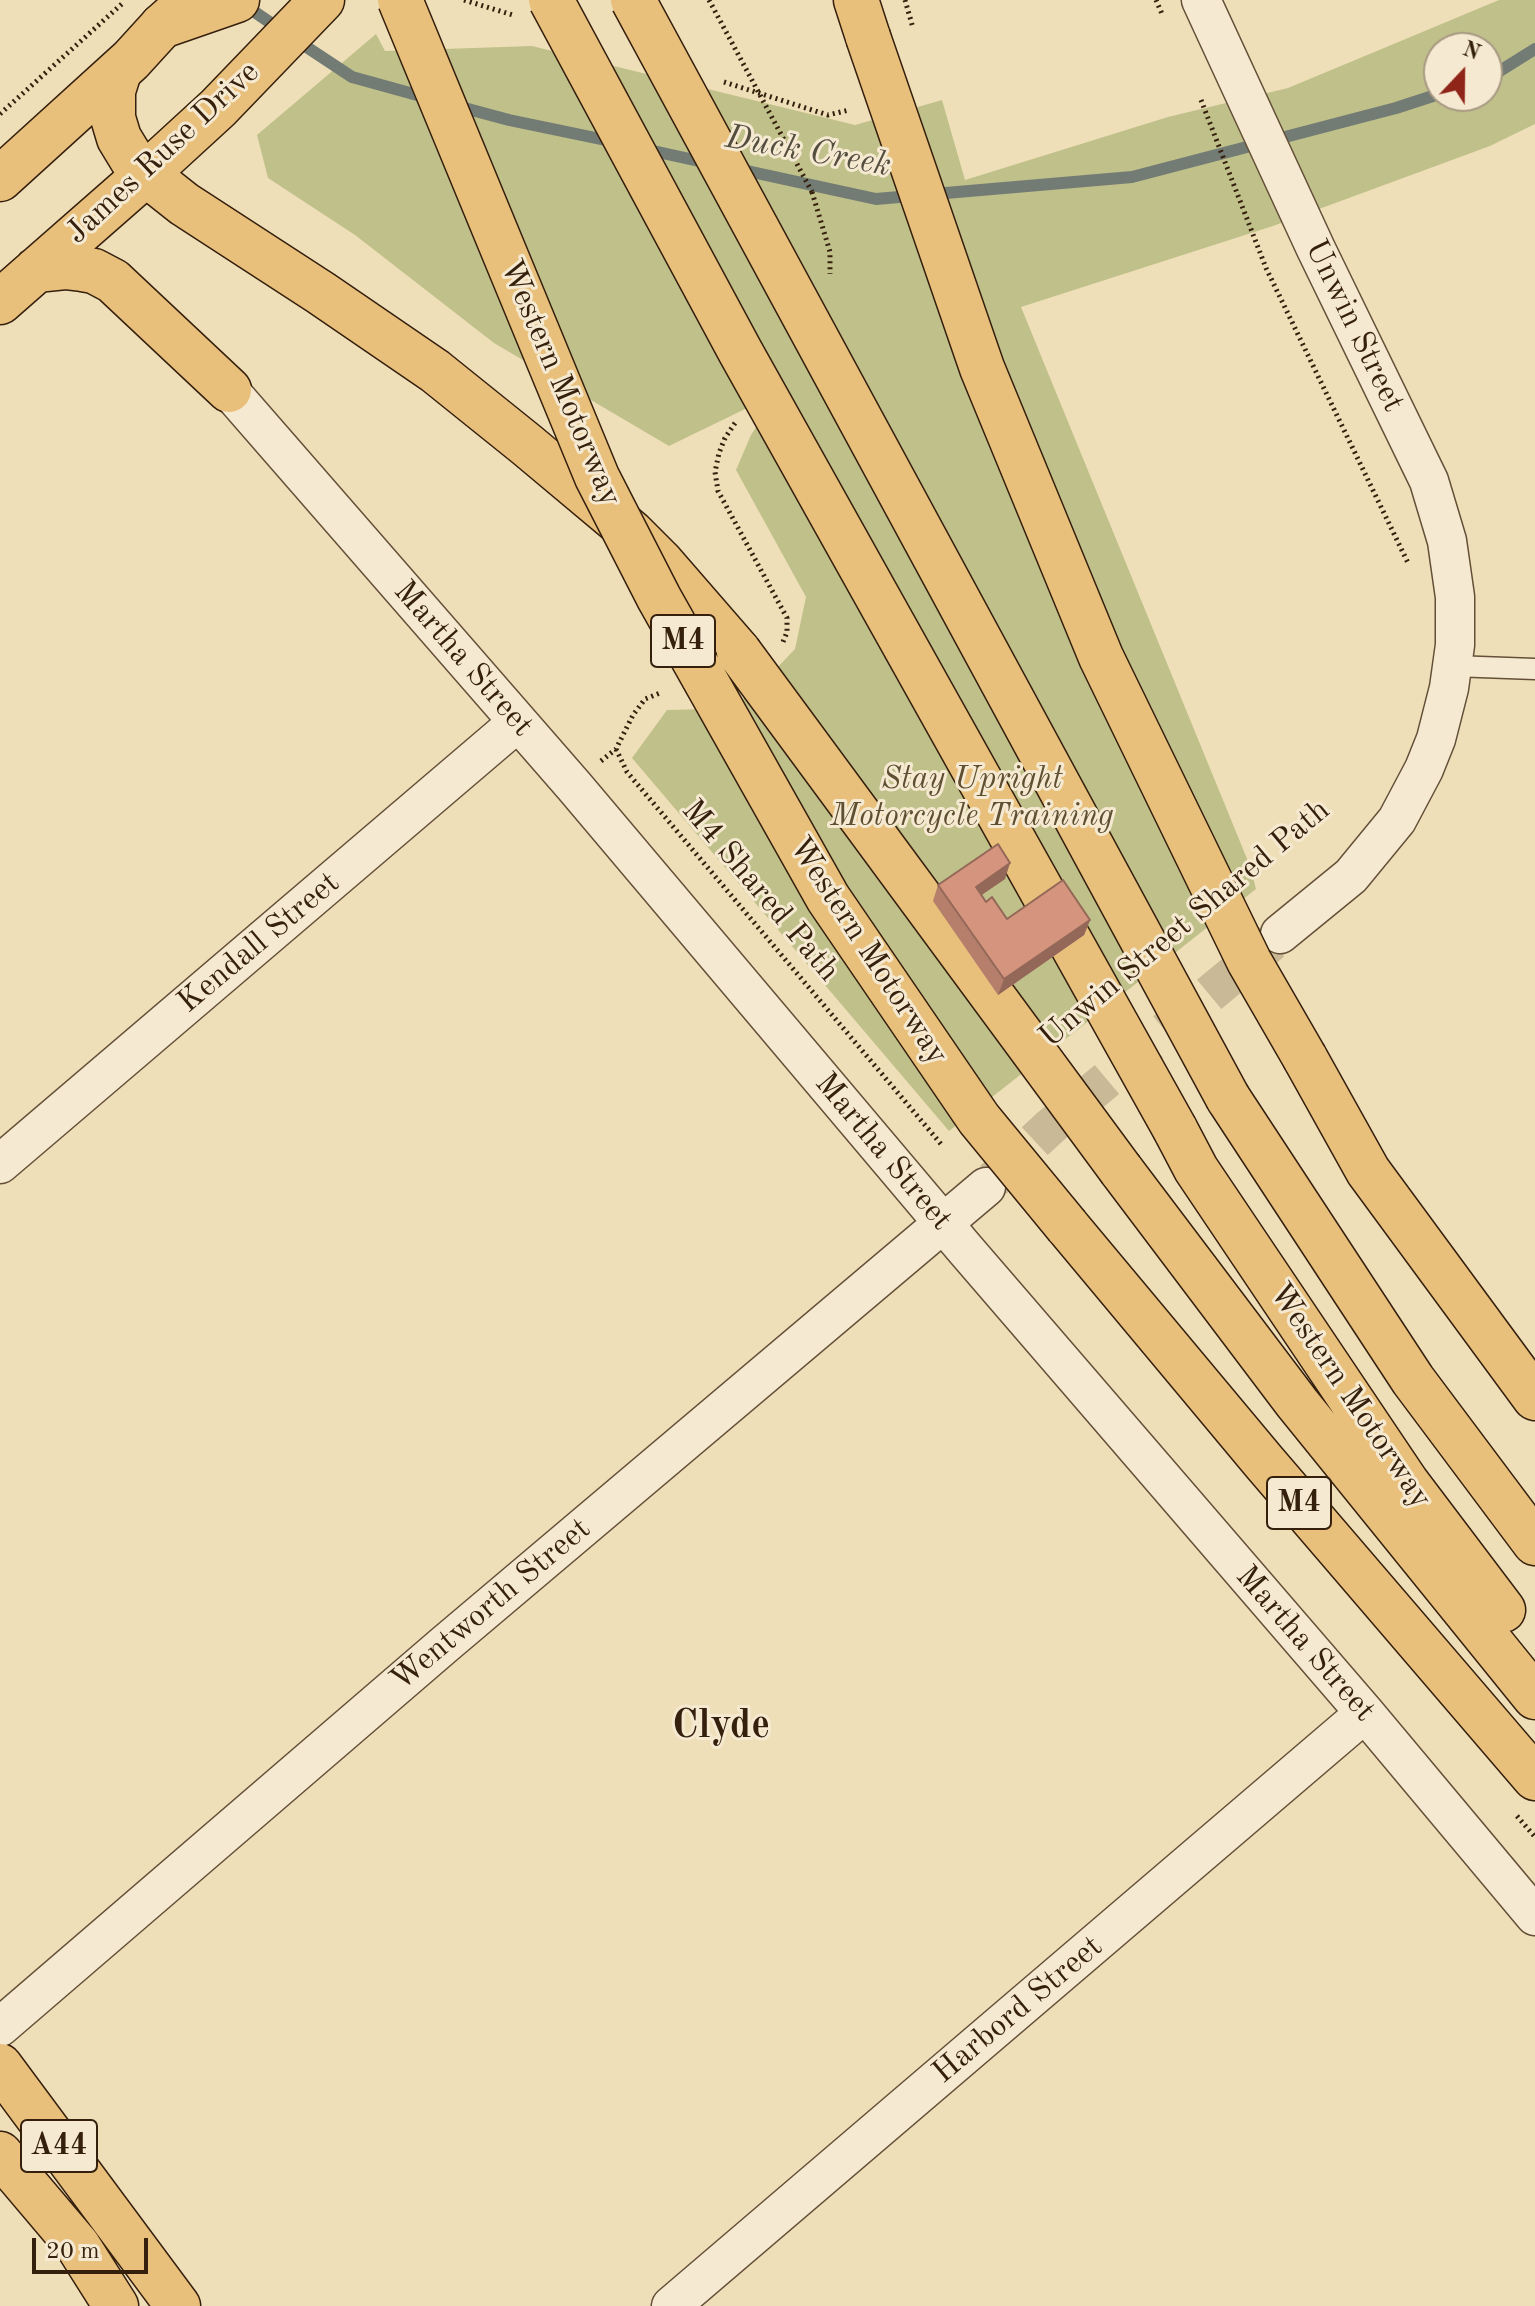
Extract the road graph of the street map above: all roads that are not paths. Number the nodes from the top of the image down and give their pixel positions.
1 (237, 0) edge
2 (322, 0) edge
3 (400, 0) edge
4 (633, 0) edge
5 (1201, 0) edge
6 (538, 10) edge
7 (176, 13) edge
8 (862, 18) edge
9 (125, 66) junction
10 (146, 174) junction
11 (0, 179) edge
12 (36, 270) junction
13 (0, 302) edge
14 (229, 390) joint
15 (1453, 666) junction
16 (1535, 669) edge
17 (518, 722) junction
18 (1280, 934) tunnel mouth
19 (0, 1164) edge
20 (986, 1187) tunnel mouth
21 (944, 1222) junction
22 (1535, 1398) edge
23 (1535, 1543) edge
24 (1535, 1649) edge
25 (1535, 1697) edge
26 (1365, 1713) junction
27 (1535, 1778) edge
28 (1535, 1916) edge
29 (0, 2027) edge
30 (0, 2066) edge
31 (0, 2154) edge
32 (116, 2306) edge
33 (178, 2306) edge
34 (671, 2306) edge

1 - 7 main road
2 - 10 main road, James Ruse Drive
3 - 27 main road, Western Motorway / M4, bridge
4 - 23 main road, Western Motorway, bridge
5 - 15 street, Unwin Street
6 - 24 main road, Western Motorway, bridge
7 - 9 main road
8 - 22 main road, bridge
9 - 10 main road
9 - 11 main road
10 - 12 main road, James Ruse Drive
10 - 25 main road, bridge
12 - 13 main road, James Ruse Drive
12 - 14 main road
14 - 17 street, Martha Street
15 - 16 lane
15 - 18 street
17 - 19 street, Kendall Street
17 - 21 street, Martha Street
20 - 21 street, Wentworth Street
21 - 26 street, Martha Street
21 - 29 street, Wentworth Street
26 - 28 street, Martha Street
26 - 34 street, Harbord Street
30 - 33 main road, A44
31 - 32 main road, A44

